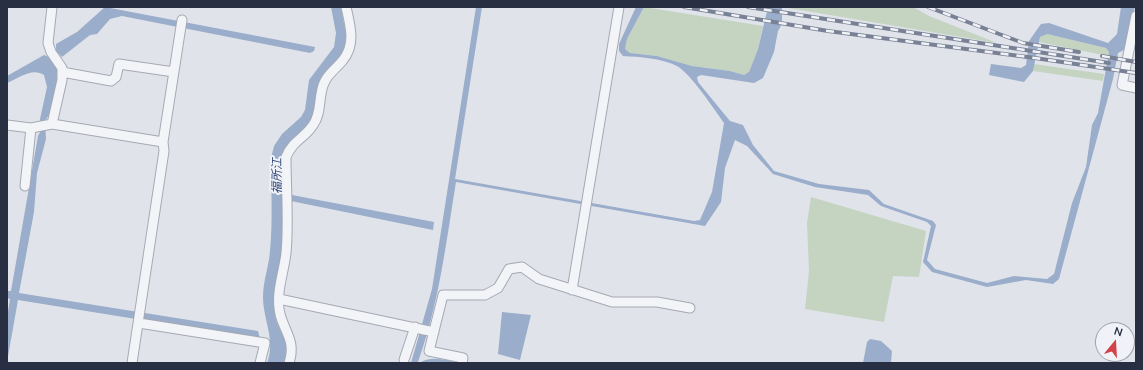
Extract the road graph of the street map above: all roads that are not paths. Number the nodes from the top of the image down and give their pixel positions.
1 (52, 7) edge
2 (346, 7) edge
3 (619, 7) edge
4 (1136, 16) edge
5 (182, 20) dead end
6 (62, 72) junction
7 (174, 72) junction
8 (1136, 88) edge
9 (7, 125) edge
10 (50, 125) junction
11 (34, 127) junction
12 (163, 142) junction
13 (25, 186) dead end
14 (572, 290) junction
15 (279, 299) junction
16 (690, 308) dead end
17 (139, 323) junction
18 (415, 327) junction
19 (434, 332) junction
20 (404, 360) dead end
21 (462, 361) edge
22 (132, 363) edge
23 (260, 363) edge
24 (289, 363) edge

1 - 6 street
2 - 15 street
3 - 14 street
4 - 8 street
5 - 7 street
6 - 7 street
6 - 10 street
7 - 12 street
9 - 11 street
10 - 11 street
10 - 12 street
11 - 13 street
12 - 17 street
14 - 16 street
14 - 19 street
15 - 18 street
15 - 24 street
17 - 22 street
17 - 23 street
18 - 19 street
18 - 20 street
19 - 21 street

